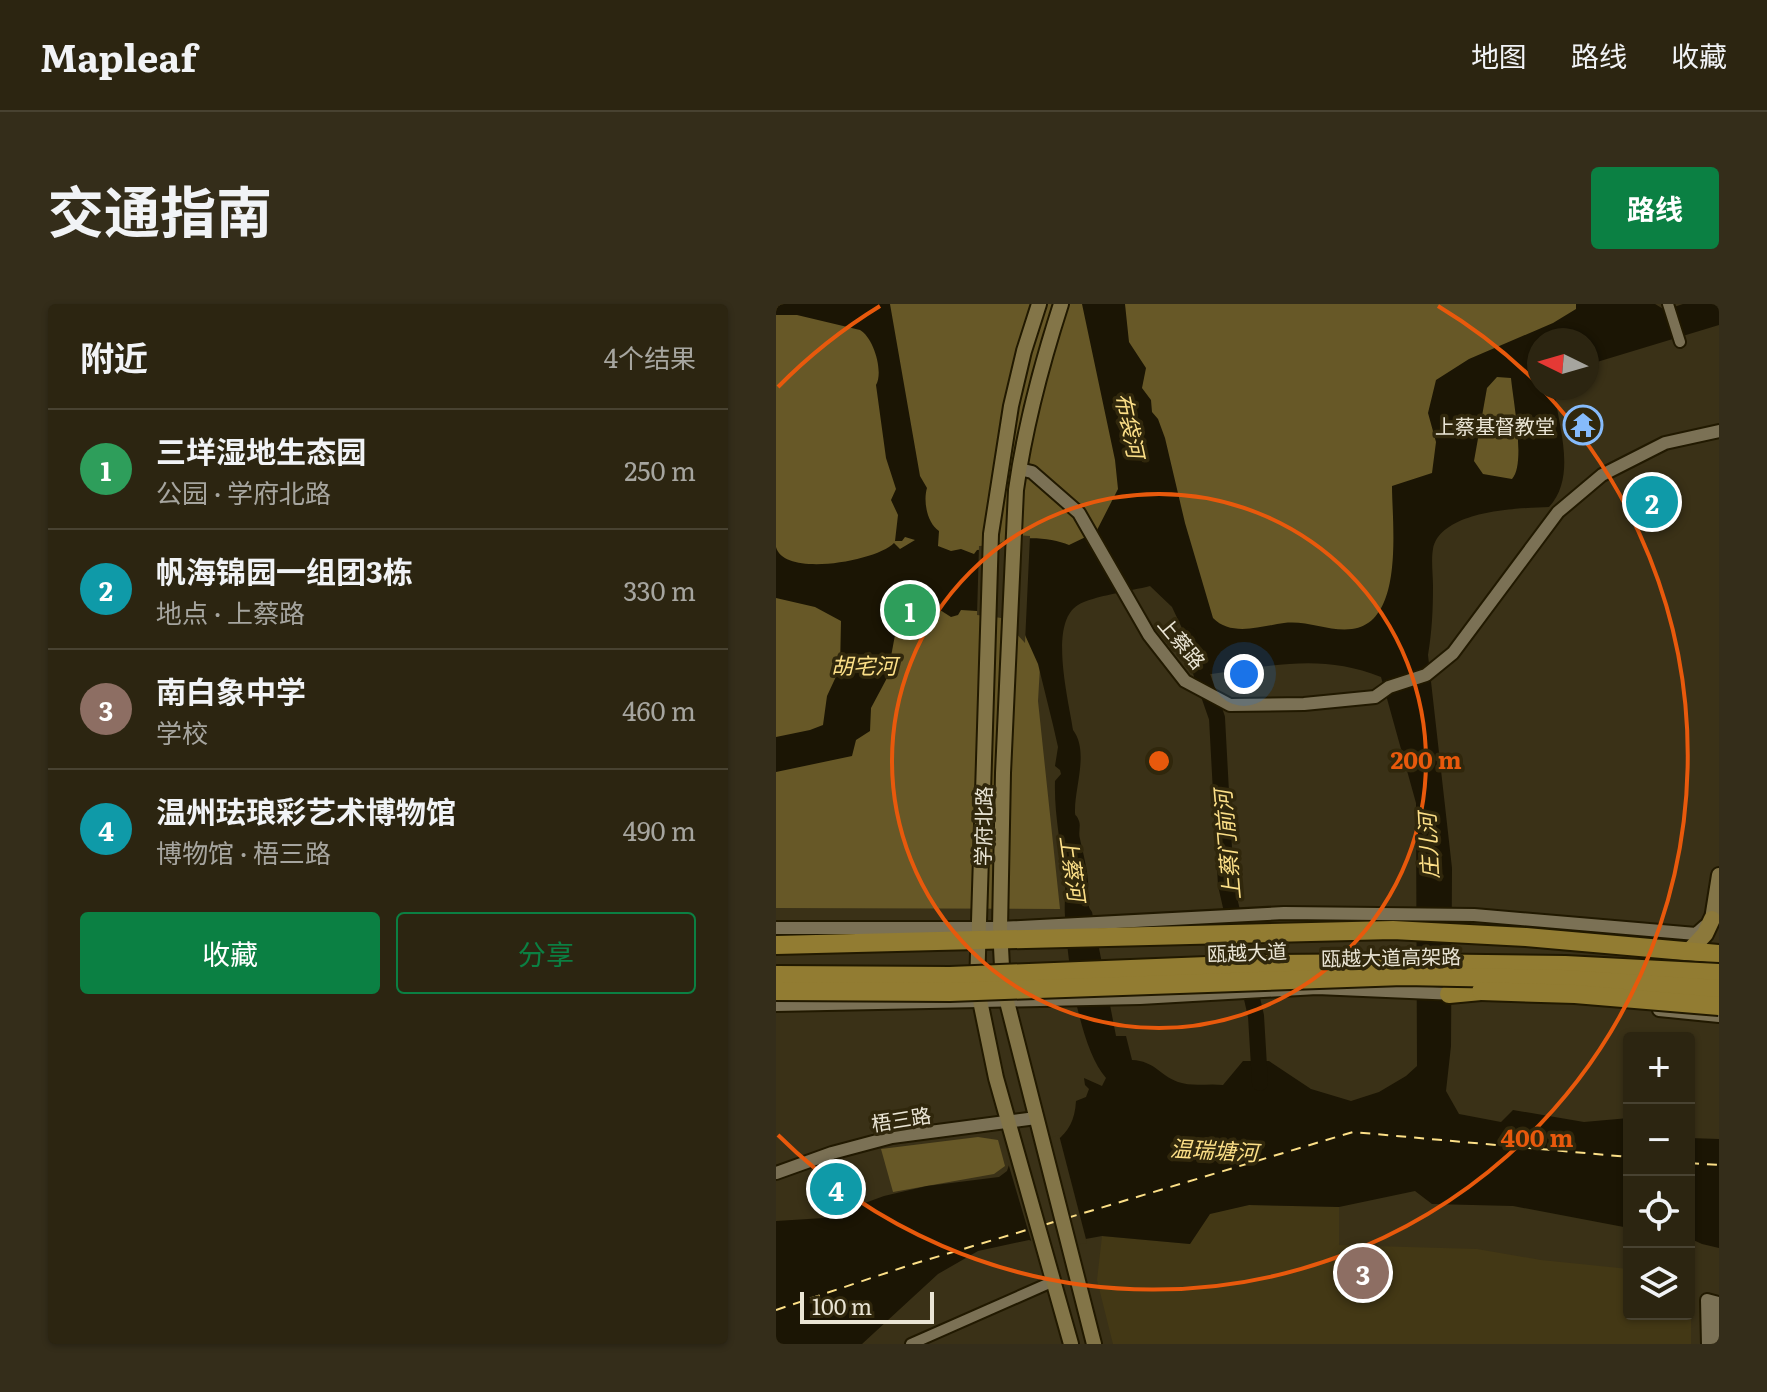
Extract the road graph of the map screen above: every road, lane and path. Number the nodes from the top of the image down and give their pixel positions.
1 (1039, 304) edge
2 (1061, 304) edge
3 (1668, 305) edge
4 (1680, 342) dead end
5 (1719, 431) edge
6 (1019, 469) junction
7 (1719, 875) edge
8 (1712, 919) junction
9 (1410, 923) junction
10 (1448, 924) junction
11 (776, 928) edge
12 (977, 933) junction
13 (1000, 934) junction
14 (776, 938) edge
15 (889, 942) junction
16 (776, 945) edge
17 (1689, 951) junction
18 (1719, 954) edge
19 (1719, 973) edge
20 (776, 975) edge
21 (1409, 982) junction
22 (1449, 984) junction
23 (1563, 987) junction
24 (776, 989) edge
25 (1719, 989) edge
26 (978, 993) junction
27 (1004, 993) junction
28 (1719, 999) edge
29 (1520, 1000) junction
30 (776, 1005) edge
31 (1719, 1006) edge
32 (1719, 1016) edge
33 (1009, 1122) junction
34 (1038, 1125) junction
35 (776, 1173) edge
36 (1054, 1281) junction
37 (911, 1344) edge
38 (1071, 1344) edge
39 (1094, 1344) edge
40 (1708, 1344) edge
41 (1719, 1344) edge

1 - 12 main road, 学府北路
2 - 6 main road, 学府北路
3 - 4 street
5 - 6 street, 上蔡路
6 - 13 main road, 学府北路
7 - 8 main road
8 - 10 street
8 - 17 main road
9 - 10 highway, 瓯越大道
9 - 13 highway, 瓯越大道
9 - 13 street
10 - 17 highway, 瓯越大道
11 - 12 street
12 - 13 highway, 瓯越大道
12 - 15 highway, 瓯越大道
12 - 26 main road, 学府北路
13 - 27 main road, 学府北路
14 - 15 highway
15 - 16 highway, 瓯越大道
17 - 18 highway, 瓯越大道
19 - 20 highway, 瓯越大道高架路, bridge
21 - 22 highway, 瓯越大道, bridge
21 - 27 street
21 - 27 highway, 瓯越大道, bridge
22 - 23 highway, 瓯越大道
22 - 29 street
22 - 31 highway, bridge
23 - 28 highway, 瓯越大道
23 - 29 street
24 - 25 highway, 瓯越大道高架路, bridge
24 - 26 highway, 瓯越大道
26 - 27 highway, 瓯越大道
26 - 30 street
26 - 33 main road, 学府北路
27 - 34 main road, 学府北路
29 - 32 street
33 - 34 street, 梧三路
33 - 35 street, 梧三路
33 - 36 main road, 学府北路
34 - 39 main road, 学府北路
36 - 37 street
36 - 38 main road, 学府北路
40 - 41 street

